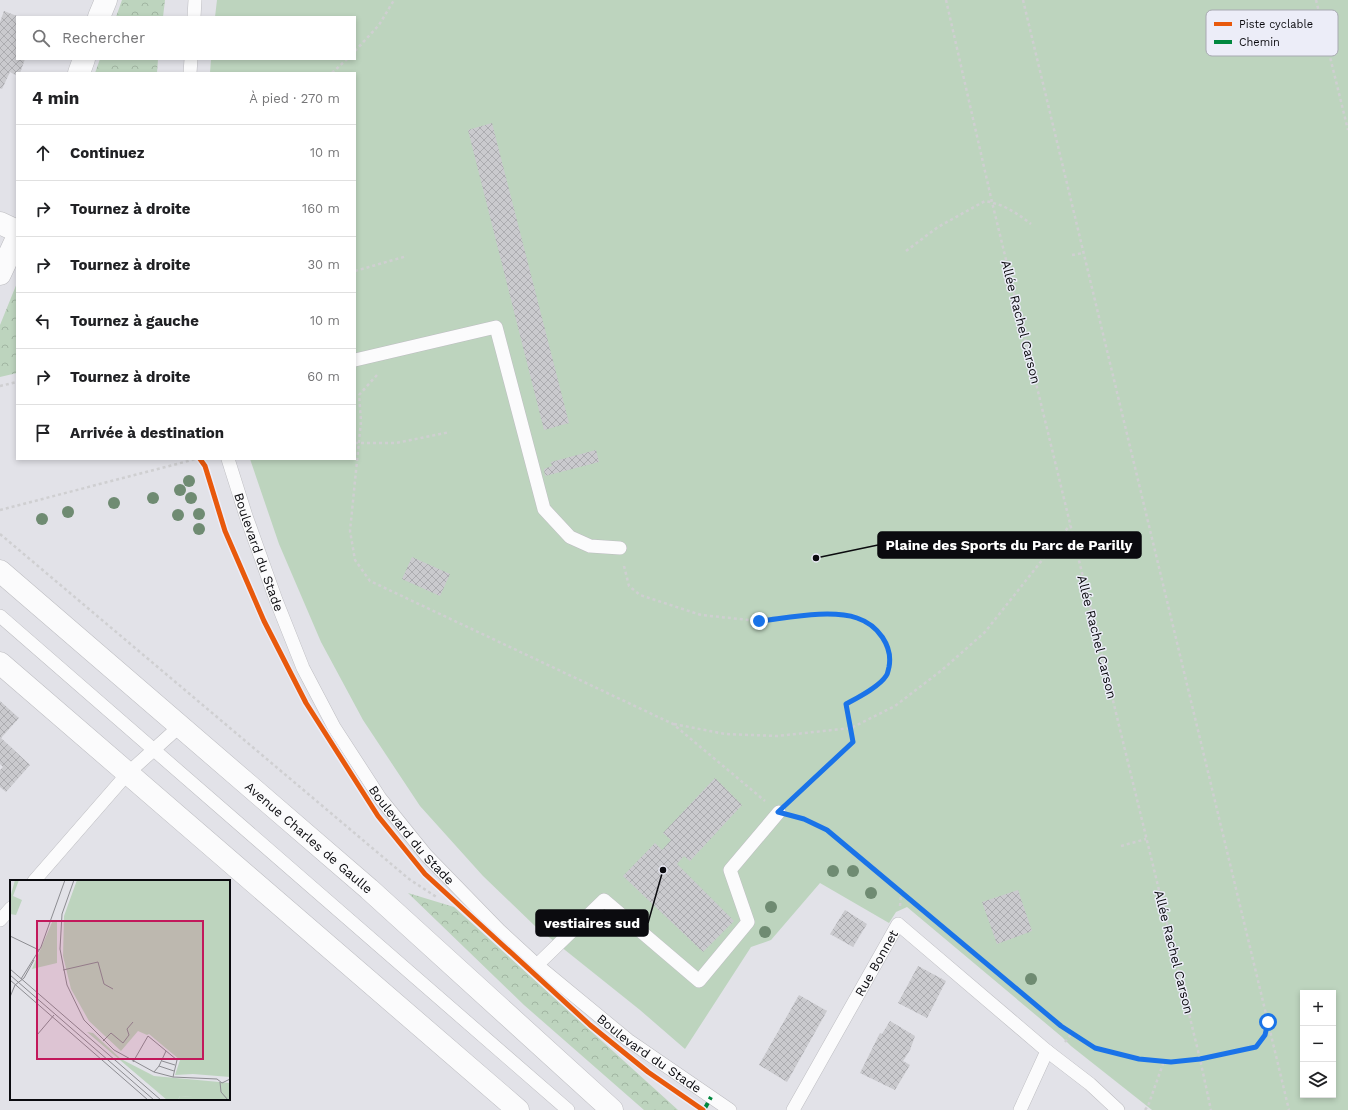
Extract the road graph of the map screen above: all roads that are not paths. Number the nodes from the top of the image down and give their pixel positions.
1 (106, 0) edge
2 (195, 0) edge
3 (100, 16) edge
4 (194, 16) edge
5 (84, 60) edge
6 (191, 60) edge
7 (80, 72) edge
8 (190, 72) edge
9 (0, 223) edge
10 (16, 231) edge
11 (16, 240) edge
12 (0, 274) edge
13 (356, 360) edge
14 (228, 460) edge
15 (620, 548) road end
16 (0, 572) edge
17 (0, 616) edge
18 (0, 663) edge
19 (180, 726) junction
20 (154, 750) junction
21 (128, 773) junction
22 (778, 812) road end
23 (35, 880) edge
24 (10, 909) edge
25 (0, 920) edge
26 (537, 965) junction
27 (1047, 1051) junction
28 (518, 1110) edge
29 (568, 1110) edge
30 (612, 1110) edge
31 (730, 1110) edge
32 (793, 1110) edge
33 (1020, 1110) edge
34 (1118, 1110) edge

1 - 3 main road
2 - 4 lane
5 - 7 main road
6 - 8 lane
9 - 10 main road
11 - 12 main road
13 - 15 lane
14 - 26 lane, Boulevard du Stade
16 - 19 main road, Avenue Charles de Gaulle
17 - 20 lane
18 - 21 main road
19 - 20 lane
19 - 30 main road, Avenue Charles de Gaulle
20 - 21 lane
20 - 29 lane
21 - 23 lane
21 - 28 main road
22 - 26 lane
24 - 25 lane
26 - 31 lane, Boulevard du Stade
27 - 32 lane, Rue Bonnet
27 - 33 lane
27 - 34 lane

